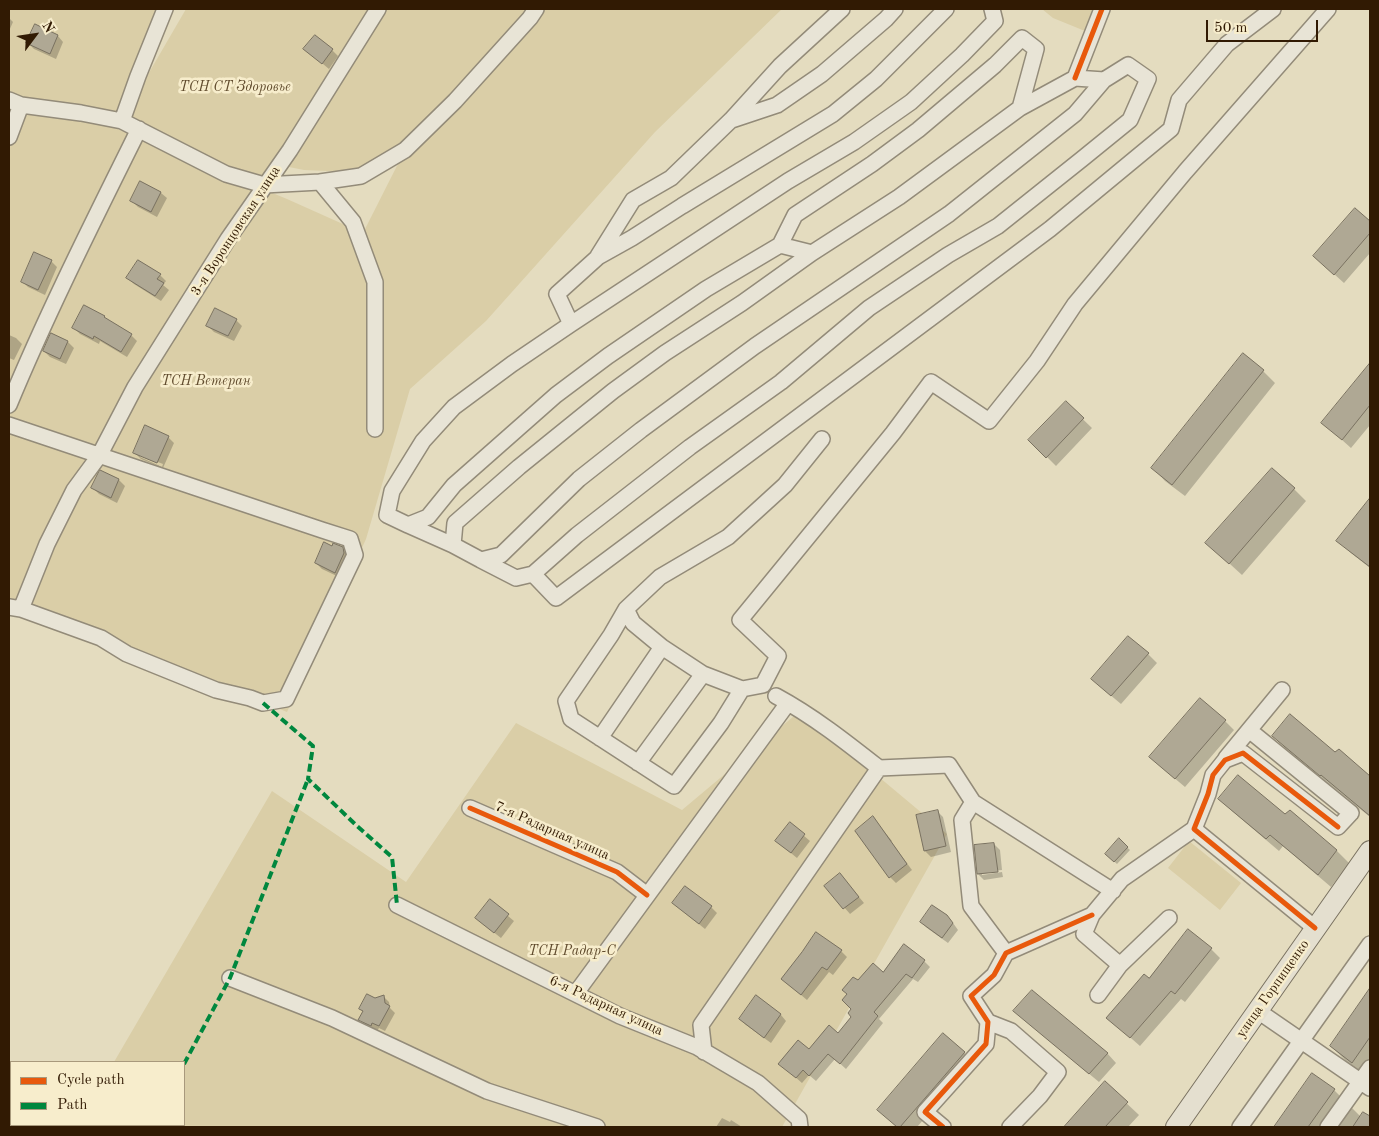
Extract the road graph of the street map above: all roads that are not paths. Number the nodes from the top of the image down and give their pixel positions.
1 (165, 9) edge
2 (378, 9) edge
3 (536, 9) edge
4 (842, 9) edge
5 (894, 9) edge
6 (946, 9) edge
7 (992, 9) edge
8 (1102, 9) edge
9 (1273, 9) edge
10 (1328, 9) edge
11 (1075, 78) junction
12 (1104, 80) junction
13 (15, 103) edge
14 (1020, 108) junction
15 (731, 120) junction
16 (122, 121) junction
17 (139, 129) junction
18 (9, 137) edge
19 (320, 182) junction
20 (264, 185) junction
21 (780, 245) junction
22 (812, 253) junction
23 (598, 257) junction
24 (571, 324) junction
25 (9, 405) edge
26 (9, 425) edge
27 (375, 429) dead end
28 (822, 439) dead end
29 (99, 456) junction
30 (408, 525) junction
31 (453, 545) junction
32 (481, 560) junction
33 (533, 574) junction
34 (15, 608) edge
35 (629, 616) junction
36 (662, 647) junction
37 (703, 674) junction
38 (742, 688) junction
39 (1282, 690) dead end
40 (1249, 730) junction
41 (600, 738) junction
42 (1225, 760) junction
43 (638, 763) junction
44 (879, 768) junction
45 (973, 802) junction
46 (470, 808) dead end
47 (1194, 829) junction
48 (1370, 851) edge
49 (1112, 891) junction
50 (647, 895) junction
51 (397, 904) dead end
52 (1092, 915) junction
53 (1169, 918) dead end
54 (1315, 928) junction
55 (1370, 944) edge
56 (1006, 953) junction
57 (1120, 965) junction
58 (230, 978) dead end
59 (576, 993) junction
60 (1098, 995) dead end
61 (1258, 1011) junction
62 (988, 1022) junction
63 (1302, 1041) junction
64 (704, 1052) junction
65 (1370, 1068) edge
66 (1365, 1085) edge
67 (597, 1127) edge
68 (800, 1127) edge
69 (943, 1127) edge
70 (1010, 1127) edge
71 (1176, 1127) edge
72 (1240, 1127) edge
73 (1328, 1127) edge

1 - 16 street
2 - 20 street, 3-я Воронцовская улица
3 - 19 street
4 - 15 street
5 - 15 street
6 - 23 street
7 - 24 street
8 - 11 street
9 - 33 street
10 - 38 street
11 - 12 street
11 - 14 street
12 - 32 street
12 - 33 street
13 - 16 street
13 - 18 street
14 - 21 street
14 - 22 street
15 - 23 street
16 - 17 street
17 - 20 street
17 - 25 street
19 - 20 street
19 - 27 street
20 - 29 street, 3-я Воронцовская улица
21 - 22 street
21 - 30 street
22 - 31 street
23 - 24 street
24 - 30 street
26 - 29 street
28 - 35 street
29 - 34 street, 3-я Воронцовская улица
29 - 34 street
30 - 31 street
31 - 32 street
32 - 33 street
35 - 36 street
35 - 41 street
36 - 37 street
36 - 41 street
37 - 38 street
37 - 43 street
38 - 43 street
39 - 40 street
40 - 42 street
40 - 42 street
41 - 43 street
42 - 47 street
44 - 45 street
44 - 50 street
44 - 64 street
45 - 49 street
45 - 56 street
46 - 50 street, 7-я Радарная улица
47 - 49 street
47 - 54 street
48 - 54 main road, улица Горпищенко
49 - 52 street
50 - 59 street
51 - 59 street, 6-я Радарная улица
52 - 56 street
52 - 57 street
53 - 57 street
54 - 61 main road, улица Горпищенко
55 - 63 street
56 - 62 street
57 - 60 street
58 - 67 street
59 - 64 street, 6-я Радарная улица
61 - 63 street
61 - 71 main road, улица Горпищенко
62 - 69 street
62 - 70 street
63 - 66 street
63 - 72 street
64 - 68 street, 6-я Радарная улица
65 - 66 street
66 - 73 street

